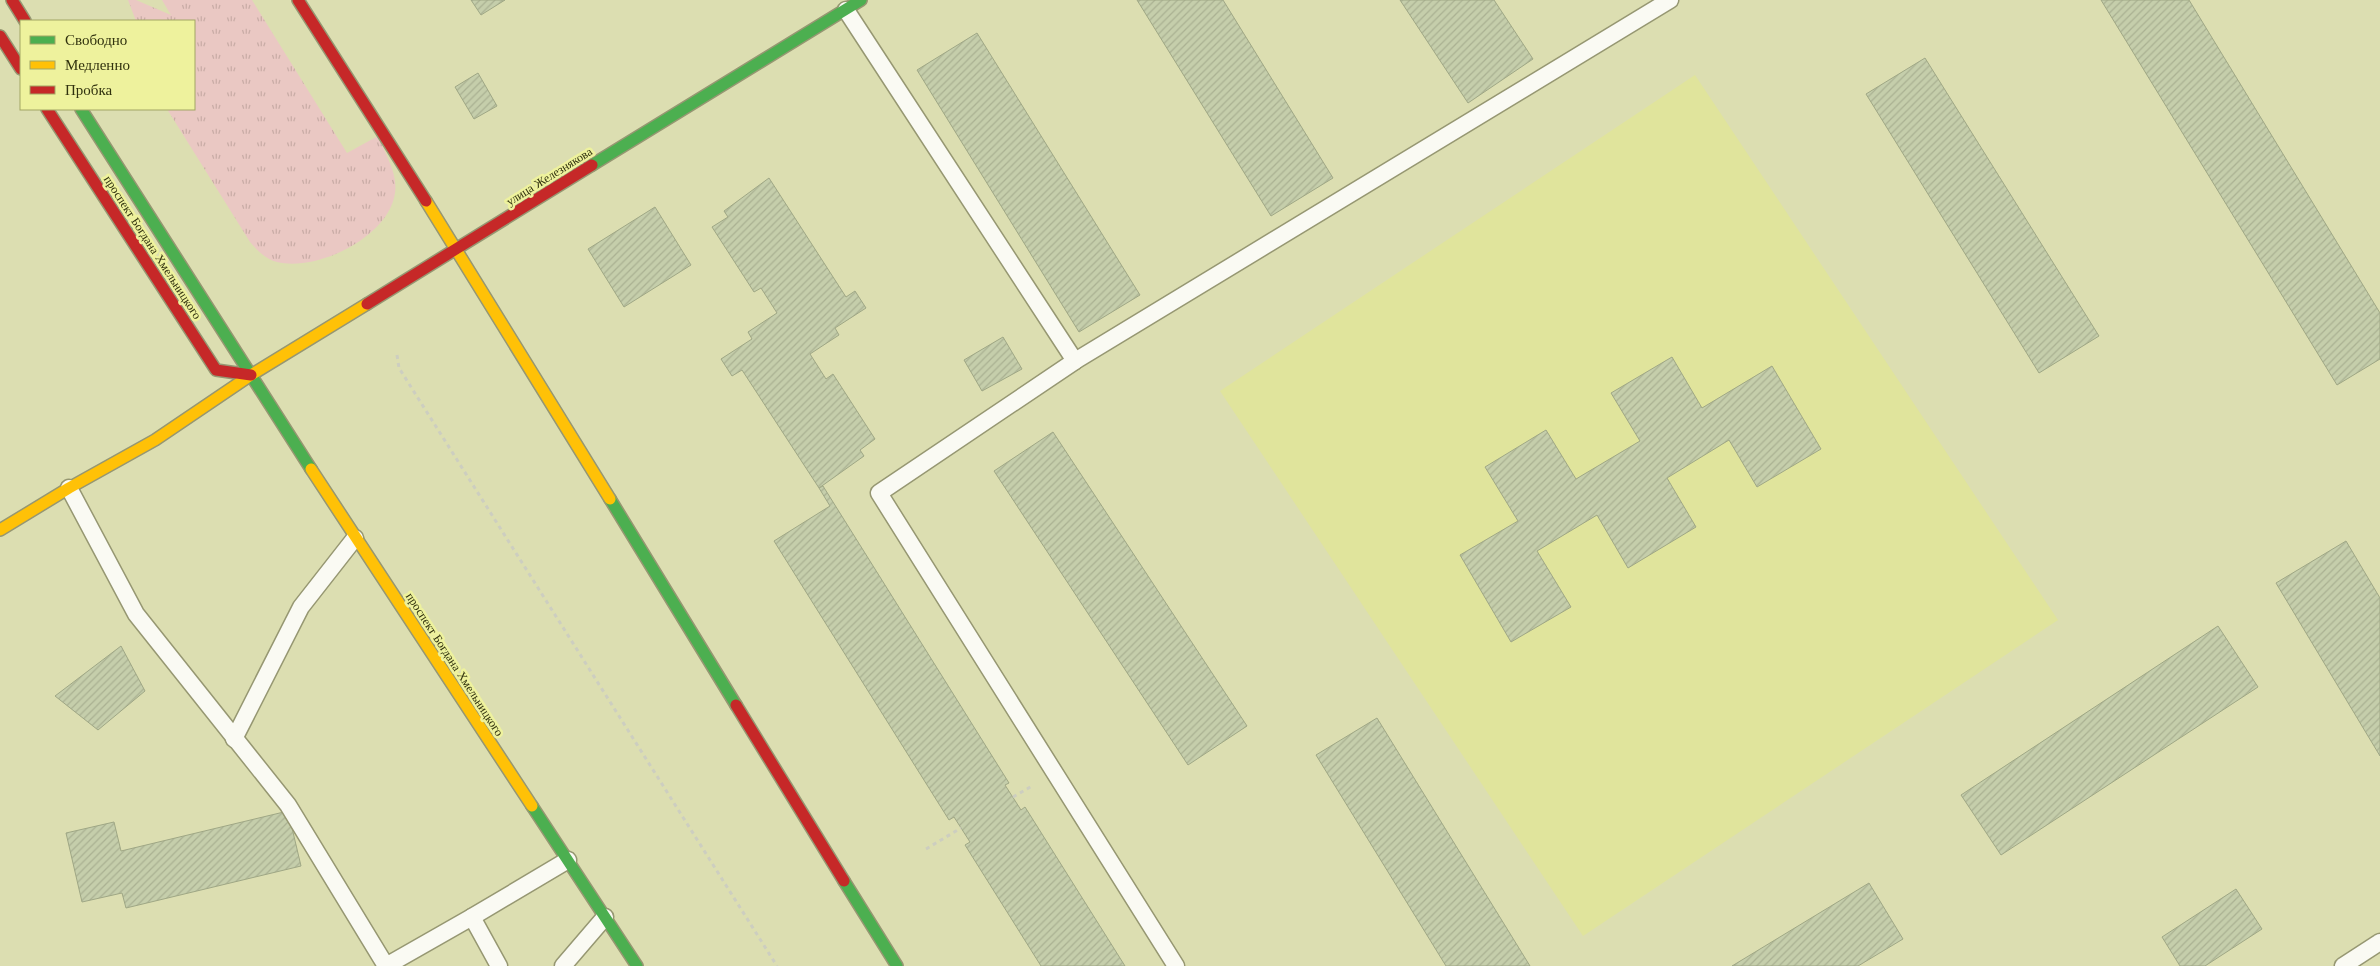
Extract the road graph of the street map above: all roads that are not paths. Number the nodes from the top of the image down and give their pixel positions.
1 (12, 0) edge
2 (298, 0) edge
3 (862, 0) edge
4 (1670, 0) edge
5 (846, 10) junction
6 (24, 20) edge
7 (0, 36) edge
8 (20, 67) edge
9 (48, 110) edge
10 (82, 110) edge
11 (456, 249) junction
12 (1075, 361) junction
13 (251, 375) junction
14 (69, 488) junction
15 (0, 530) edge
16 (356, 538) junction
17 (234, 739) junction
18 (568, 860) junction
19 (472, 917) junction
20 (605, 917) junction
21 (2380, 942) edge
22 (386, 966) edge
23 (499, 966) edge
24 (563, 966) edge
25 (637, 966) edge
26 (897, 966) edge
27 (1176, 966) edge
28 (2343, 966) edge

1 - 6 street
2 - 11 street
3 - 5 street, улица Железнякова
4 - 12 lane
5 - 11 street, улица Железнякова
5 - 12 lane
7 - 8 street
9 - 13 street, проспект Богдана Хмельницкого
10 - 13 street, проспект Богдана Хмельницкого
11 - 13 street, улица Железнякова
11 - 26 street
12 - 27 lane
13 - 14 street, улица Железнякова
13 - 16 street, проспект Богдана Хмельницкого
14 - 15 street, улица Железнякова
14 - 17 lane
16 - 17 lane
16 - 18 street, проспект Богдана Хмельницкого
17 - 22 lane
18 - 19 lane
18 - 20 street, проспект Богдана Хмельницкого
19 - 22 lane
19 - 23 lane
20 - 24 lane
20 - 25 street, проспект Богдана Хмельницкого
21 - 28 lane

